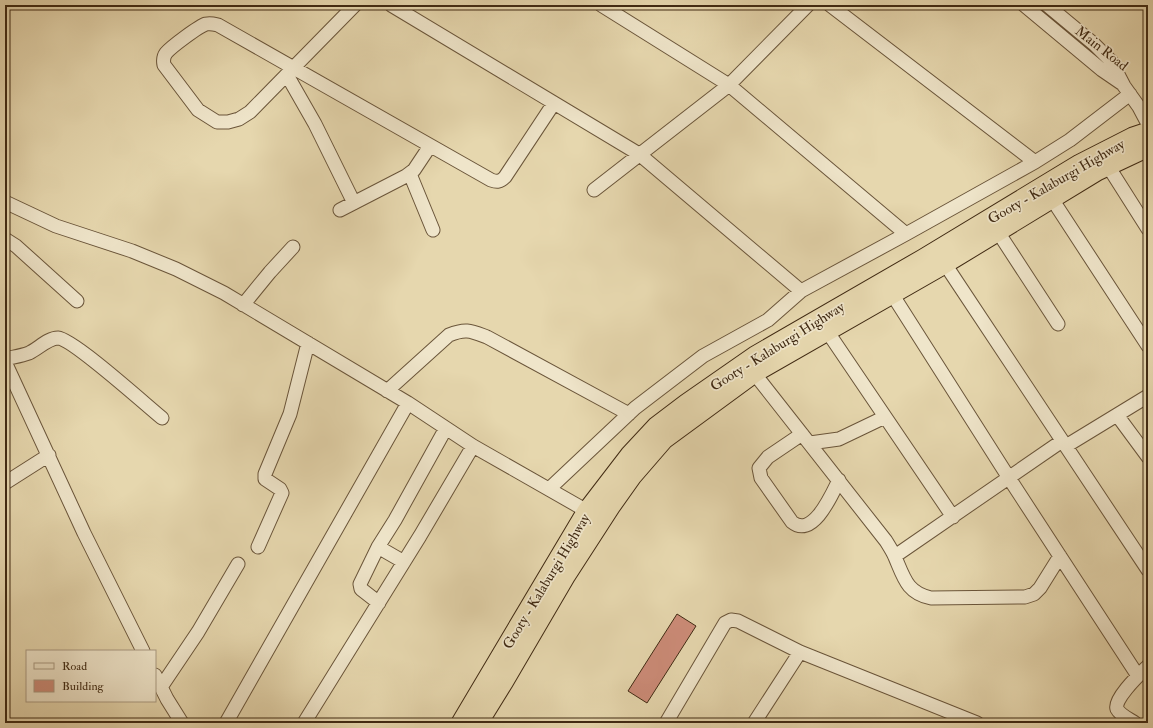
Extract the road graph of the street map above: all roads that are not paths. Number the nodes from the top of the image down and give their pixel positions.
1 (355, 5) edge
2 (392, 5) edge
3 (601, 5) edge
4 (808, 5) edge
5 (830, 5) edge
6 (1024, 5) edge
7 (1047, 5) edge
8 (290, 72) junction
9 (729, 85) junction
10 (1127, 90) junction
11 (554, 103) junction
12 (1148, 124) edge
13 (1148, 132) edge
14 (430, 146) junction
15 (1148, 147) edge
16 (639, 154) junction
17 (1035, 162) junction
18 (1108, 166) junction
19 (410, 174) junction
20 (594, 190) dead end
21 (1052, 199) junction
22 (5, 202) edge
23 (354, 203) junction
24 (340, 210) dead end
25 (1148, 229) edge
26 (433, 230) dead end
27 (998, 232) junction
28 (906, 234) junction
29 (5, 239) edge
30 (293, 247) dead end
31 (945, 264) junction
32 (801, 291) junction
33 (892, 294) junction
34 (77, 301) dead end
35 (243, 305) junction
36 (1058, 324) dead end
37 (827, 331) junction
38 (308, 343) junction
39 (1148, 346) edge
40 (5, 360) edge
41 (754, 373) junction
42 (387, 391) junction
43 (1148, 396) edge
44 (408, 403) junction
45 (629, 414) junction
46 (1117, 415) junction
47 (885, 417) junction
48 (162, 418) dead end
49 (446, 428) junction
50 (806, 438) junction
51 (1064, 444) junction
52 (473, 446) junction
53 (49, 456) junction
54 (1148, 457) edge
55 (1009, 478) junction
56 (839, 480) junction
57 (5, 483) edge
58 (549, 489) junction
59 (587, 511) junction
60 (953, 517) junction
61 (258, 548) dead end
62 (378, 548) junction
63 (895, 556) junction
64 (1060, 556) junction
65 (404, 562) junction
66 (238, 564) dead end
67 (1148, 570) edge
68 (379, 603) junction
69 (142, 650) edge
70 (800, 652) junction
71 (1148, 666) edge
72 (1138, 676) junction
73 (158, 681) edge
74 (182, 723) edge
75 (226, 723) edge
76 (304, 723) edge
77 (461, 723) edge
78 (478, 723) edge
79 (666, 723) edge
80 (754, 723) edge
81 (977, 723) edge
82 (1134, 723) edge

1 - 8 street
2 - 11 street
3 - 9 street
4 - 9 street
5 - 17 street
6 - 10 street, Main Road
7 - 10 street, Main Road
8 - 8 street
8 - 14 street
8 - 23 street
9 - 16 street
9 - 28 street
10 - 12 street, Main Road
10 - 17 street
11 - 14 street
11 - 16 street
13 - 59 highway, Gooty - Kalaburgi Highway
14 - 19 street
15 - 18 highway
16 - 20 street
16 - 32 street
17 - 28 street
18 - 21 highway
18 - 25 street
19 - 23 street
19 - 26 street
21 - 27 highway
21 - 39 street
22 - 35 street
23 - 24 street
27 - 31 highway
27 - 36 street
28 - 32 street
29 - 34 street
30 - 35 street
31 - 33 highway
31 - 51 street
32 - 45 street
33 - 37 highway
33 - 55 street
35 - 38 street
37 - 41 highway
37 - 47 street
38 - 42 street
38 - 61 street
40 - 48 street
40 - 53 street
41 - 50 street
41 - 78 highway
42 - 44 street
42 - 45 street
43 - 46 street
44 - 49 street
44 - 75 street
45 - 58 street
46 - 51 street
46 - 54 street
47 - 50 street
47 - 60 street
49 - 52 street
49 - 62 street
50 - 56 street
50 - 56 street
51 - 55 street
51 - 67 street
52 - 58 street
52 - 65 street
53 - 57 street
53 - 69 street
55 - 60 street
55 - 64 street
56 - 63 street
58 - 59 street
59 - 77 highway, Gooty - Kalaburgi Highway
60 - 63 street
62 - 65 street
62 - 68 street
63 - 64 street
64 - 72 street
65 - 68 street
66 - 73 street
68 - 76 street
70 - 79 street
70 - 80 street
70 - 81 street
71 - 72 street
72 - 82 street
73 - 74 street

